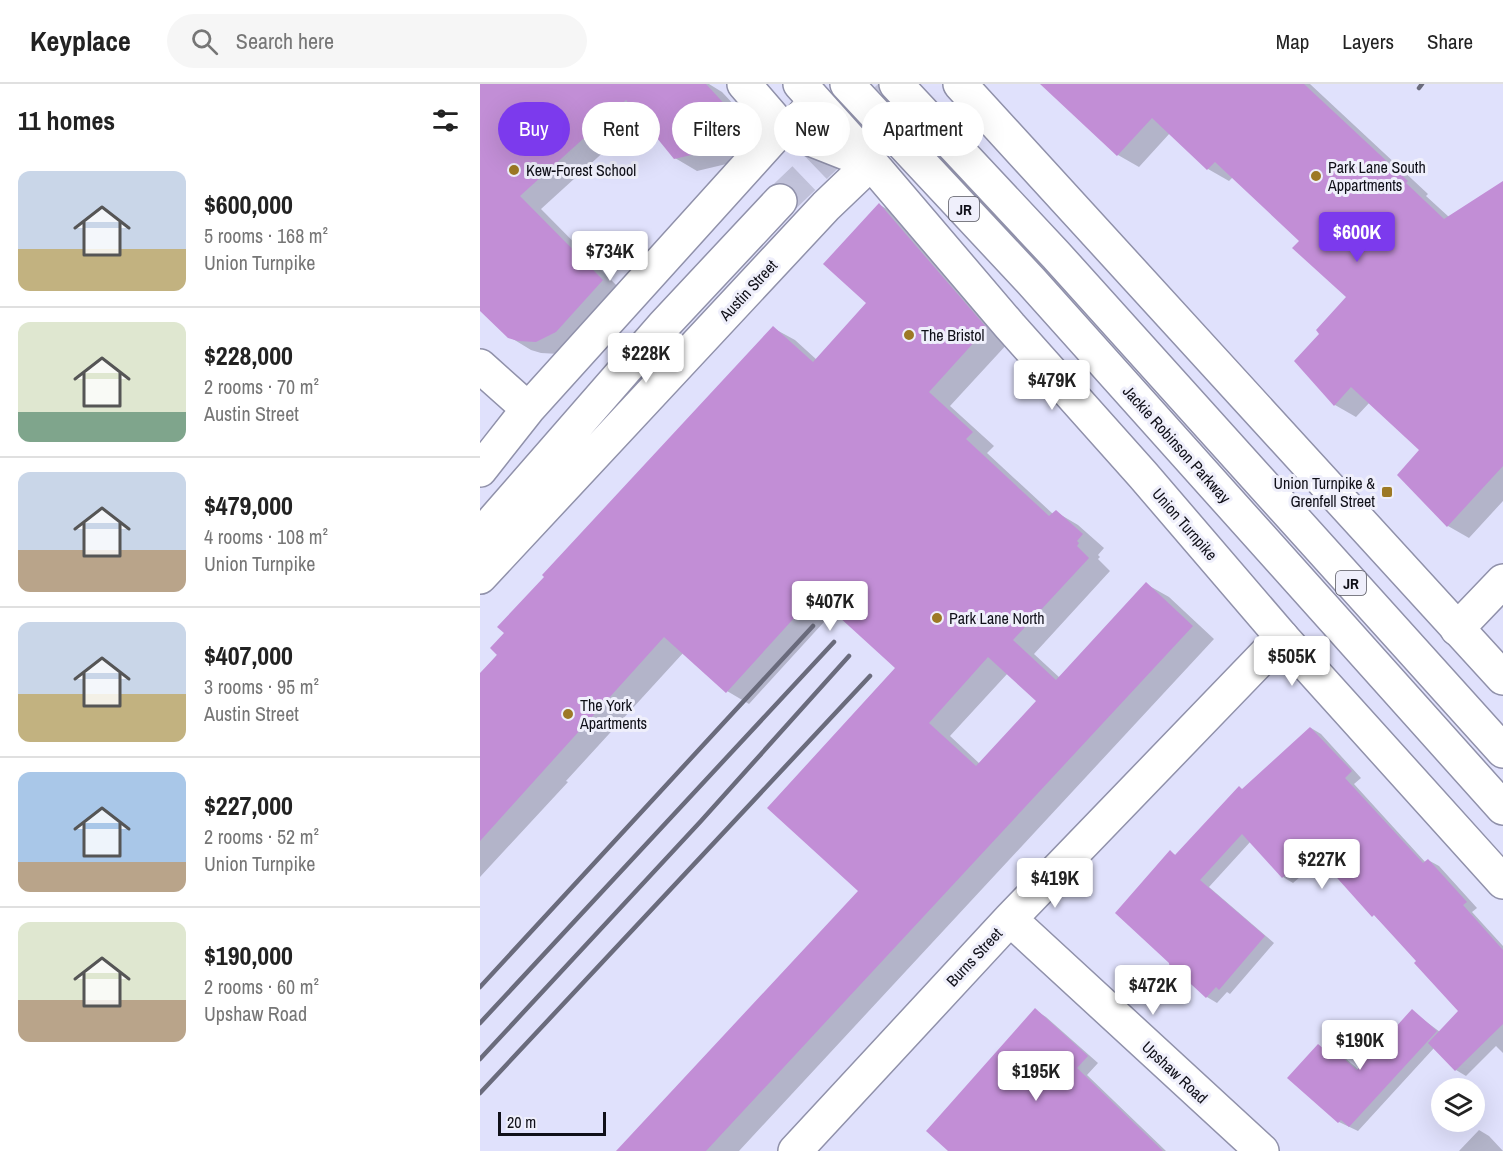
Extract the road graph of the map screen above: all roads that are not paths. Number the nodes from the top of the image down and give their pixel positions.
1 (744, 84) edge
2 (848, 84) edge
3 (896, 84) edge
4 (965, 86) edge
5 (806, 90) edge
6 (774, 119) edge
7 (774, 137) edge
8 (850, 155) edge
9 (871, 163) junction
10 (780, 201) tunnel mouth
11 (480, 366) edge
12 (528, 409) junction
13 (480, 470) edge
14 (480, 536) edge
15 (480, 577) edge
16 (1503, 580) edge
17 (1457, 629) junction
18 (1282, 637) junction
19 (1503, 678) edge
20 (1503, 751) edge
21 (1503, 808) edge
22 (1503, 882) edge
23 (1010, 919) junction
24 (795, 1151) edge
25 (1262, 1151) edge

1 - 6 main road, Union Turnpike
2 - 21 main road, Jackie Robinson Parkway / JR
3 - 20 main road, JR
4 - 17 main road
5 - 9 main road, Union Turnpike
7 - 12 main road
8 - 9 main road, Union Turnpike
9 - 15 main road, Austin Street
9 - 18 main road, Union Turnpike
10 - 14 main road
11 - 12 main road
12 - 13 main road
16 - 17 main road
17 - 19 main road
18 - 22 main road, Union Turnpike
18 - 23 main road, Burns Street
23 - 24 main road, Burns Street
23 - 25 main road, Upshaw Road

